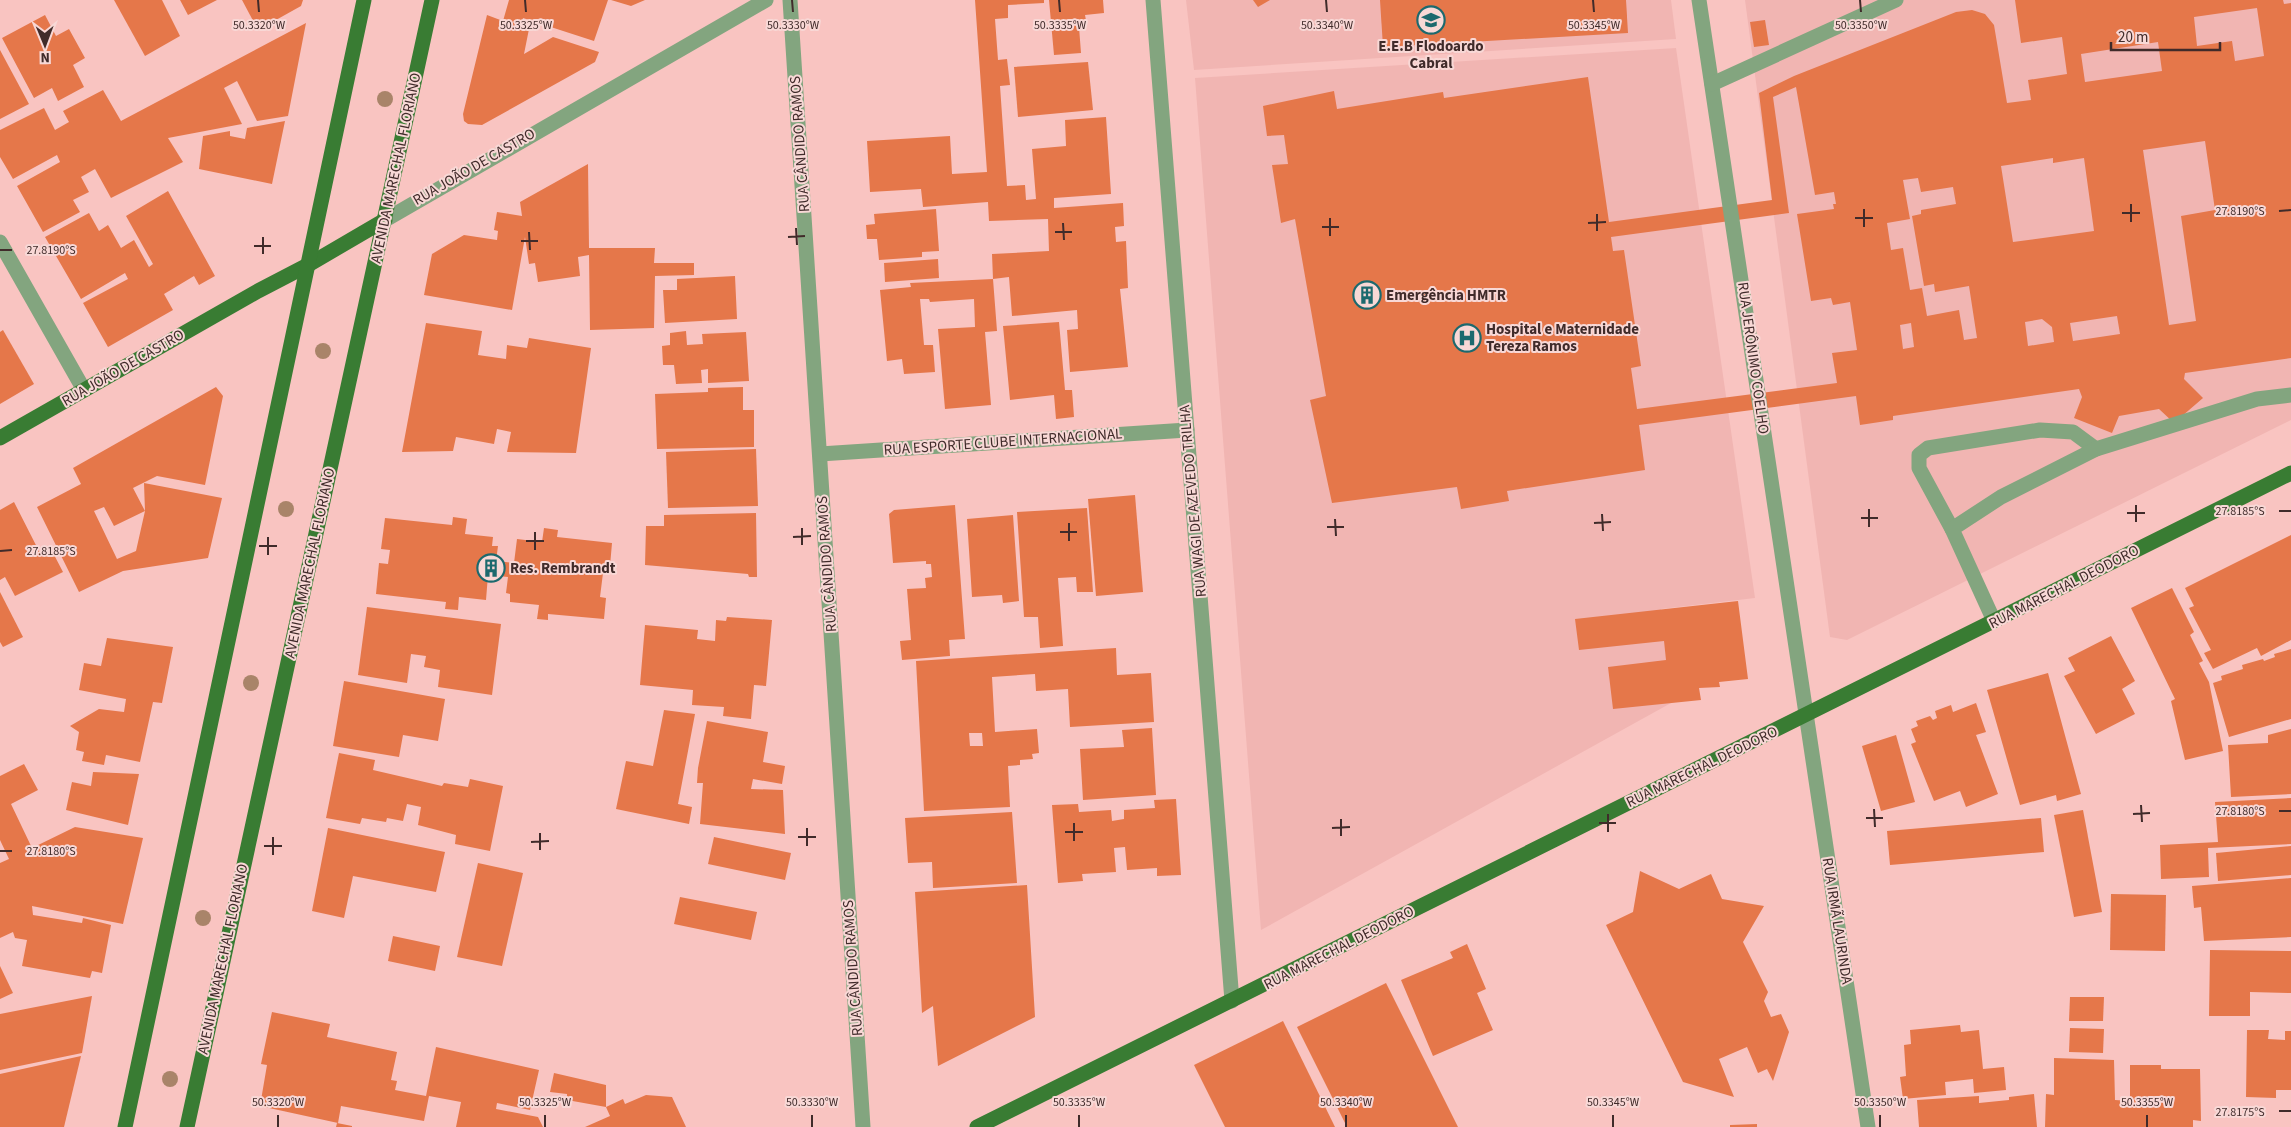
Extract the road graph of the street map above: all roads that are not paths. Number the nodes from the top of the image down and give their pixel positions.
1 (364, 0) edge
2 (432, 0) edge
3 (766, 0) edge
4 (790, 0) edge
5 (1153, 0) edge
6 (1699, 0) edge
7 (1896, 0) edge
8 (1712, 84) junction
9 (384, 220) junction
10 (0, 242) edge
11 (308, 265) junction
12 (84, 390) junction
13 (2291, 394) edge
14 (1187, 430) junction
15 (0, 438) edge
16 (2096, 448) junction
17 (820, 454) junction
18 (2291, 473) edge
19 (1952, 528) junction
20 (1994, 622) junction
21 (1806, 716) junction
22 (1232, 1001) junction
23 (125, 1127) edge
24 (187, 1127) edge
25 (863, 1127) edge
26 (977, 1127) edge
27 (1868, 1127) edge

1 - 11 main road
2 - 9 main road, AVENIDA MARECHAL FLORIANO
3 - 9 street, RUA JOÃO DE CASTRO
4 - 17 street, RUA CÂNDIDO RAMOS
5 - 14 street, RUA WAGI DE AZEVEDO TRILHA
6 - 8 street, RUA JERÔNIMO COELHO
7 - 8 street
8 - 21 street, RUA JERÔNIMO COELHO
9 - 11 main road, RUA JOÃO DE CASTRO
9 - 24 main road, AVENIDA MARECHAL FLORIANO
10 - 12 street
11 - 12 main road, RUA JOÃO DE CASTRO
11 - 23 main road
12 - 15 main road, RUA JOÃO DE CASTRO
13 - 16 street
14 - 17 street, RUA ESPORTE CLUBE INTERNACIONAL
14 - 22 street, RUA WAGI DE AZEVEDO TRILHA
16 - 19 street
16 - 19 street
17 - 25 street, RUA CÂNDIDO RAMOS
18 - 20 main road, RUA MARECHAL DEODORO
19 - 20 street
20 - 21 main road, RUA MARECHAL DEODORO
21 - 22 main road, RUA MARECHAL DEODORO
21 - 27 street, RUA IRMÃ LAURINDA
22 - 26 main road, RUA MARECHAL DEODORO

